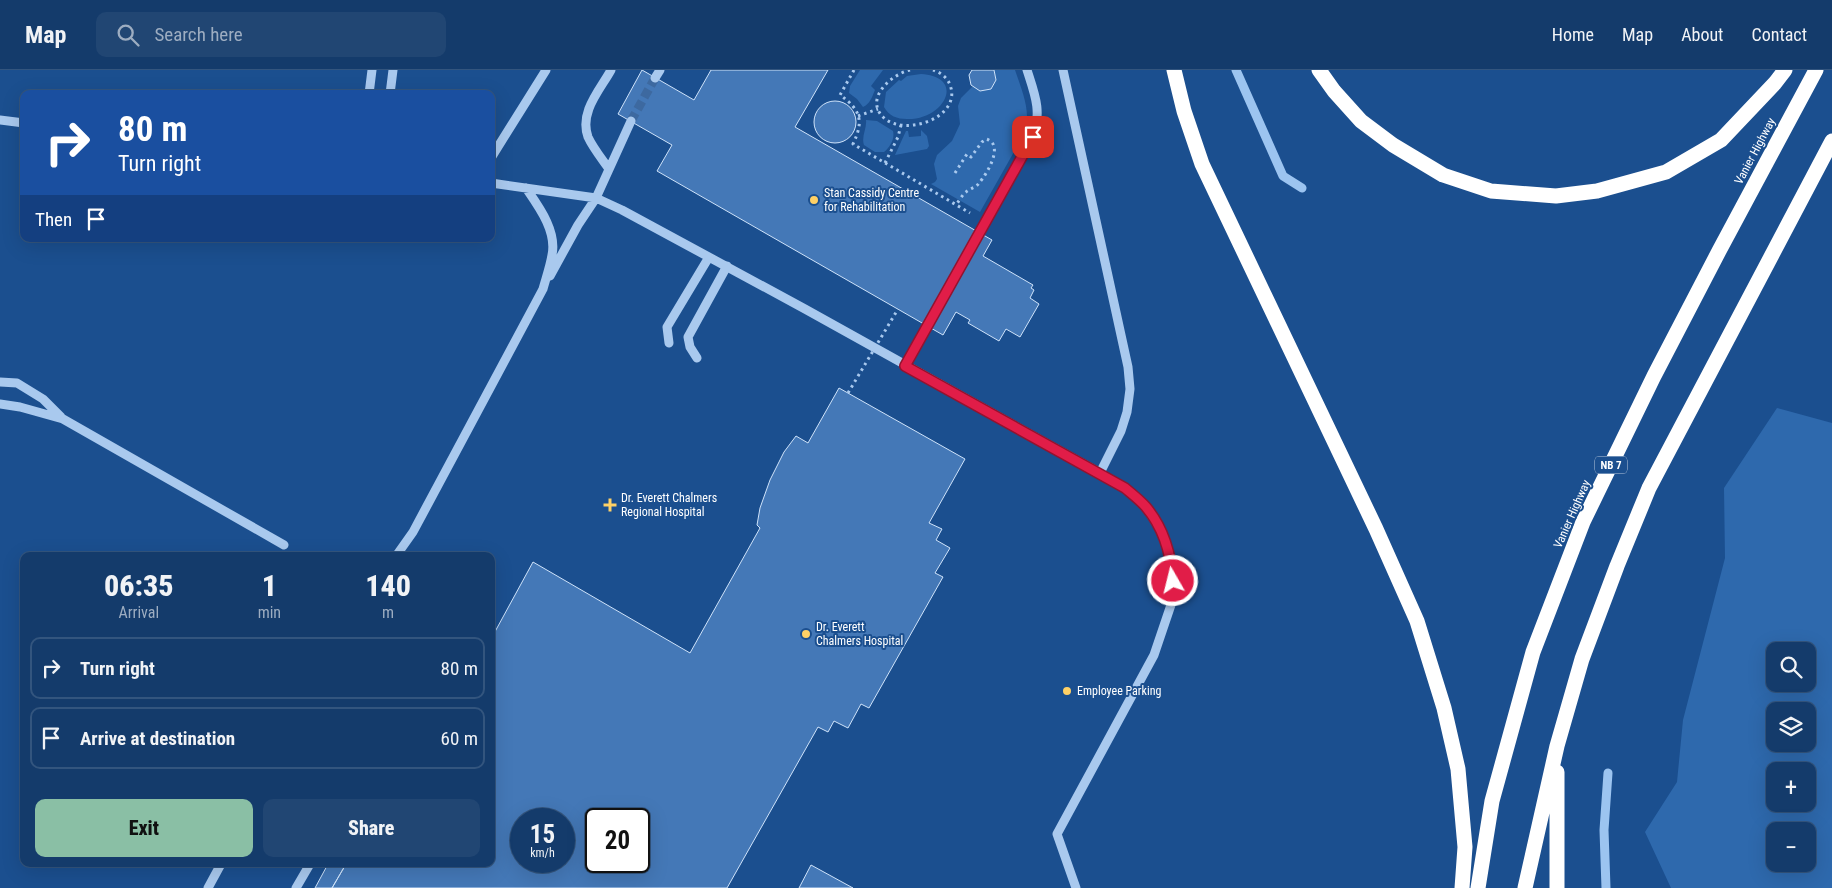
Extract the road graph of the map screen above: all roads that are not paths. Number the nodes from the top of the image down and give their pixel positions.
1 (372, 70) edge
2 (393, 70) edge
3 (546, 70) edge
4 (611, 70) edge
5 (1027, 70) edge
6 (1063, 70) edge
7 (1174, 70) edge
8 (1319, 70) edge
9 (1785, 70) edge
10 (1816, 70) edge
11 (370, 90) edge
12 (390, 90) edge
13 (0, 120) edge
14 (631, 121) tunnel mouth
15 (20, 122) edge
16 (1832, 141) edge
17 (495, 152) edge
18 (609, 169) junction
19 (495, 184) edge
20 (526, 188) junction
21 (596, 198) junction
22 (709, 257) junction
23 (727, 266) junction
24 (543, 289) junction
25 (669, 343) dead end
26 (697, 358) dead end
27 (905, 366) junction
28 (0, 382) edge
29 (0, 404) edge
30 (63, 418) junction
31 (1100, 473) junction
32 (284, 545) dead end
33 (399, 552) edge
34 (1557, 746) junction
35 (219, 867) edge
36 (308, 867) edge
37 (208, 888) edge
38 (296, 888) edge
39 (1076, 888) edge
40 (1462, 888) edge
41 (1478, 888) edge
42 (1525, 888) edge
43 (1557, 888) edge

1 - 11 lane
2 - 12 lane
3 - 17 lane
4 - 18 lane
5 - 27 lane
6 - 31 lane
7 - 40 highway
8 - 9 highway
10 - 41 highway, Vanier Highway / NB 7
13 - 15 lane
14 - 18 lane
16 - 34 highway
18 - 21 lane
19 - 20 lane
20 - 21 lane
20 - 24 lane
21 - 22 lane
21 - 24 lane
22 - 23 lane
22 - 25 lane
23 - 26 lane
23 - 27 lane
24 - 33 lane
27 - 31 lane
28 - 30 lane
29 - 30 lane
30 - 32 lane
31 - 39 lane
34 - 42 highway
34 - 43 highway
35 - 37 lane
36 - 38 lane

